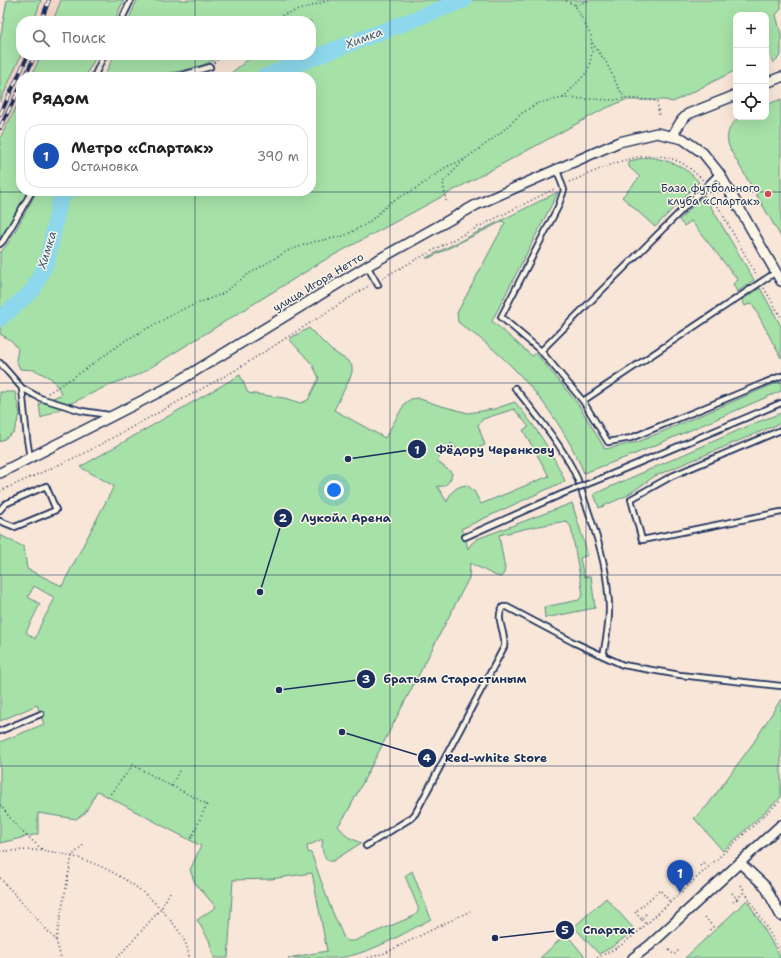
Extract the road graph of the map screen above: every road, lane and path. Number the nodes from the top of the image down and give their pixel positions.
1 (131, 0) edge
2 (330, 0) edge
3 (564, 0) edge
4 (590, 0) edge
5 (575, 5) junction
6 (123, 16) edge
7 (280, 16) edge
8 (591, 43) junction
9 (102, 60) edge
10 (218, 60) edge
11 (210, 67) joint
12 (96, 72) edge
13 (193, 72) edge
14 (781, 77) edge
15 (769, 82) edge
16 (733, 96) edge
17 (563, 98) junction
18 (625, 98) junction
19 (659, 115) dead end
20 (672, 136) junction
21 (465, 159) junction
22 (557, 170) junction
23 (719, 173) junction
24 (703, 180) dead end
25 (564, 184) dead end
26 (557, 187) dead end
27 (707, 187) dead end
28 (29, 196) edge
29 (446, 201) dead end
30 (0, 244) edge
31 (367, 266) junction
32 (776, 272) junction
33 (758, 276) dead end
34 (781, 281) edge
35 (377, 283) junction
36 (762, 283) dead end
37 (781, 317) edge
38 (541, 352) junction
39 (0, 364) edge
40 (781, 376) edge
41 (22, 388) junction
42 (515, 388) dead end
43 (40, 398) junction
44 (583, 402) junction
45 (781, 403) edge
46 (112, 416) junction
47 (781, 430) edge
48 (30, 458) junction
49 (0, 473) edge
50 (0, 491) edge
51 (0, 510) edge
52 (781, 512) edge
53 (0, 521) edge
54 (465, 537) dead end
55 (603, 656) junction
56 (781, 686) edge
57 (41, 714) dead end
58 (0, 732) edge
59 (180, 769) dead end
60 (171, 786) junction
61 (108, 797) dead end
62 (781, 800) edge
63 (0, 805) edge
64 (781, 825) edge
65 (190, 841) dead end
66 (83, 846) dead end
67 (366, 846) dead end
68 (0, 851) edge
69 (44, 851) junction
70 (72, 856) junction
71 (740, 863) junction
72 (700, 866) dead end
73 (708, 867) junction
74 (0, 878) edge
75 (741, 885) dead end
76 (745, 891) junction
77 (170, 892) dead end
78 (732, 893) dead end
79 (652, 897) junction
80 (737, 898) junction
81 (654, 899) dead end
82 (670, 902) junction
83 (733, 902) dead end
84 (161, 909) junction
85 (470, 911) dead end
86 (646, 914) dead end
87 (781, 916) edge
88 (705, 917) dead end
89 (641, 918) junction
90 (646, 924) junction
91 (710, 930) dead end
92 (56, 940) junction
93 (669, 950) dead end
94 (679, 950) dead end
95 (781, 952) edge
96 (674, 955) junction
97 (61, 958) edge
98 (117, 958) edge
99 (189, 958) edge
100 (368, 958) edge
101 (598, 958) edge
102 (633, 958) edge
103 (676, 958) edge

1 - 6 lane
2 - 7 path
3 - 5 path
4 - 5 path
5 - 8 path
8 - 17 path
8 - 18 path
9 - 12 lane
10 - 11 path
11 - 13 lane
14 - 15 street
16 - 20 street
17 - 18 path
17 - 21 path
18 - 19 path
20 - 22 street, улица Игоря Нетто
20 - 23 street
21 - 29 path
21 - 43 path
22 - 31 street, улица Игоря Нетто
22 - 38 lane
23 - 32 street
23 - 38 lane
24 - 25 path
26 - 35 path
27 - 33 path
28 - 30 lane
31 - 35 lane
31 - 46 street, улица Игоря Нетто
32 - 34 street
32 - 44 lane
35 - 50 path
36 - 37 path
38 - 44 lane
39 - 41 lane
40 - 44 lane
41 - 43 lane
41 - 48 lane
42 - 55 lane
43 - 46 lane
45 - 54 lane, bridge
46 - 48 street, улица Игоря Нетто
47 - 52 lane
48 - 49 street, улица Игоря Нетто
51 - 53 lane
55 - 56 lane
55 - 67 lane
57 - 58 lane
59 - 60 path
60 - 61 path
60 - 65 path
62 - 73 path
63 - 69 path
64 - 71 street
66 - 70 path
68 - 69 path
69 - 70 path
70 - 84 path
70 - 92 path
71 - 87 street
71 - 102 street
72 - 73 path
73 - 82 path
74 - 92 path
75 - 76 path
76 - 80 path
76 - 95 path
77 - 84 path
78 - 80 path
79 - 81 path
79 - 82 path
79 - 89 path
80 - 83 path
82 - 90 path
84 - 98 path
84 - 99 path
85 - 100 path
86 - 89 path
88 - 91 path
89 - 90 path
90 - 101 path
92 - 97 path
93 - 96 path
94 - 96 path
96 - 103 path

